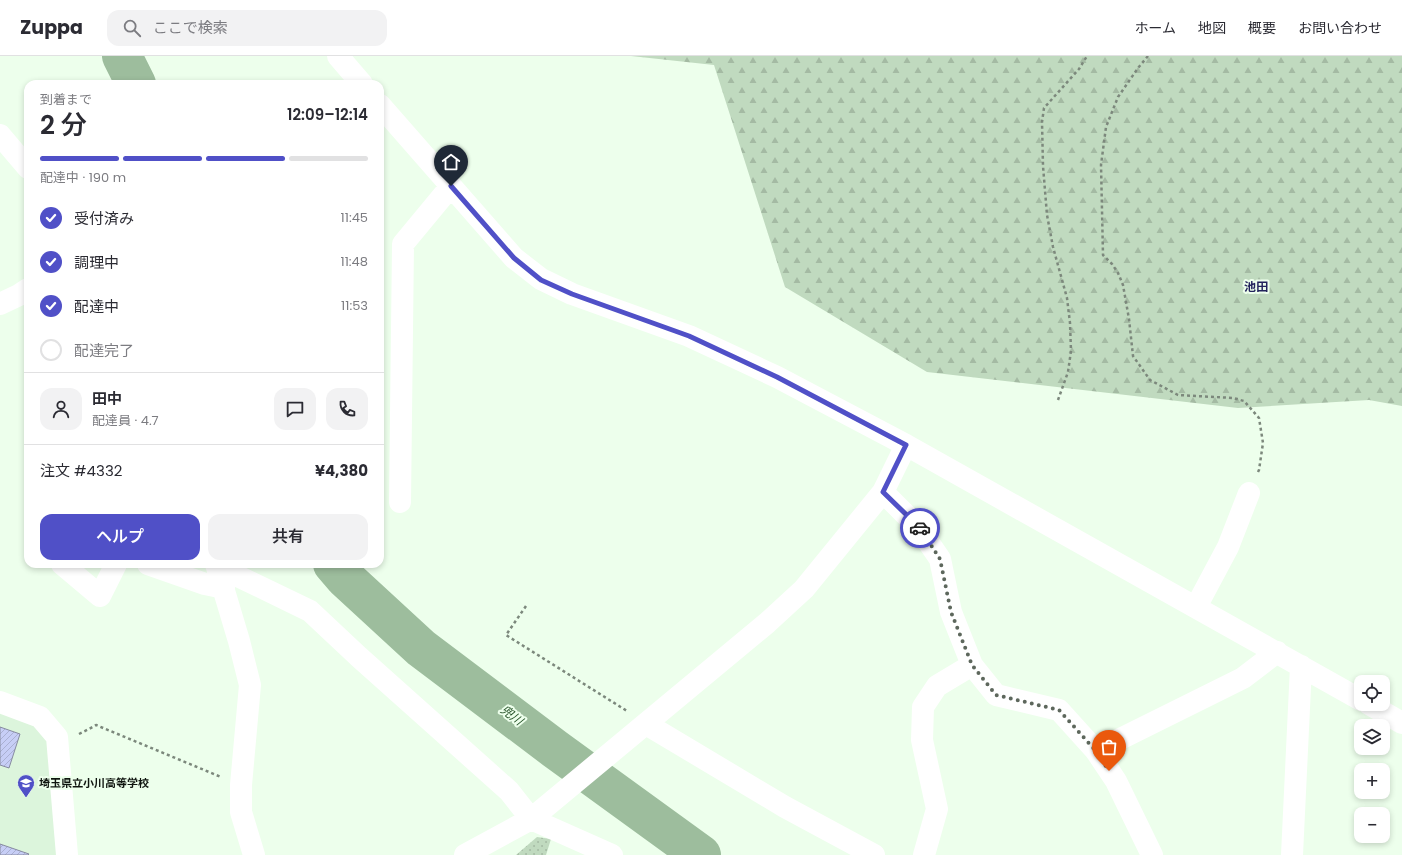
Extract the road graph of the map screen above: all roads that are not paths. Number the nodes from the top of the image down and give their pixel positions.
1 (338, 56) edge
2 (359, 80) edge
3 (384, 110) edge
4 (0, 135) edge
5 (24, 163) edge
6 (451, 186) junction
7 (24, 292) edge
8 (0, 304) edge
9 (906, 445) junction
10 (883, 492) junction
11 (1249, 492) road end
12 (400, 502) dead end
13 (67, 568) edge
14 (114, 568) edge
15 (159, 568) edge
16 (218, 568) edge
17 (223, 568) edge
18 (224, 588) junction
19 (1196, 607) junction
20 (1277, 652) junction
21 (972, 665) junction
22 (1301, 666) junction
23 (1354, 696) edge
24 (0, 702) edge
25 (1381, 711) edge
26 (1402, 723) edge
27 (644, 726) junction
28 (1096, 751) junction
29 (536, 815) junction
30 (67, 855) edge
31 (254, 855) edge
32 (466, 855) edge
33 (612, 855) edge
34 (874, 855) edge
35 (924, 855) edge
36 (1152, 855) edge
37 (1292, 855) edge

1 - 2 street
3 - 6 street
4 - 5 street
6 - 9 street
6 - 12 street
7 - 8 street
9 - 10 street
9 - 19 street
10 - 21 street
10 - 27 street
11 - 19 street
13 - 14 street
15 - 18 street
16 - 18 street
17 - 29 street
18 - 31 street
19 - 20 street
20 - 22 street
20 - 28 street
21 - 28 street
21 - 35 street
22 - 23 street
22 - 37 street
24 - 30 street
25 - 26 street
27 - 29 street
27 - 34 street
28 - 36 street
29 - 32 street
29 - 33 street

